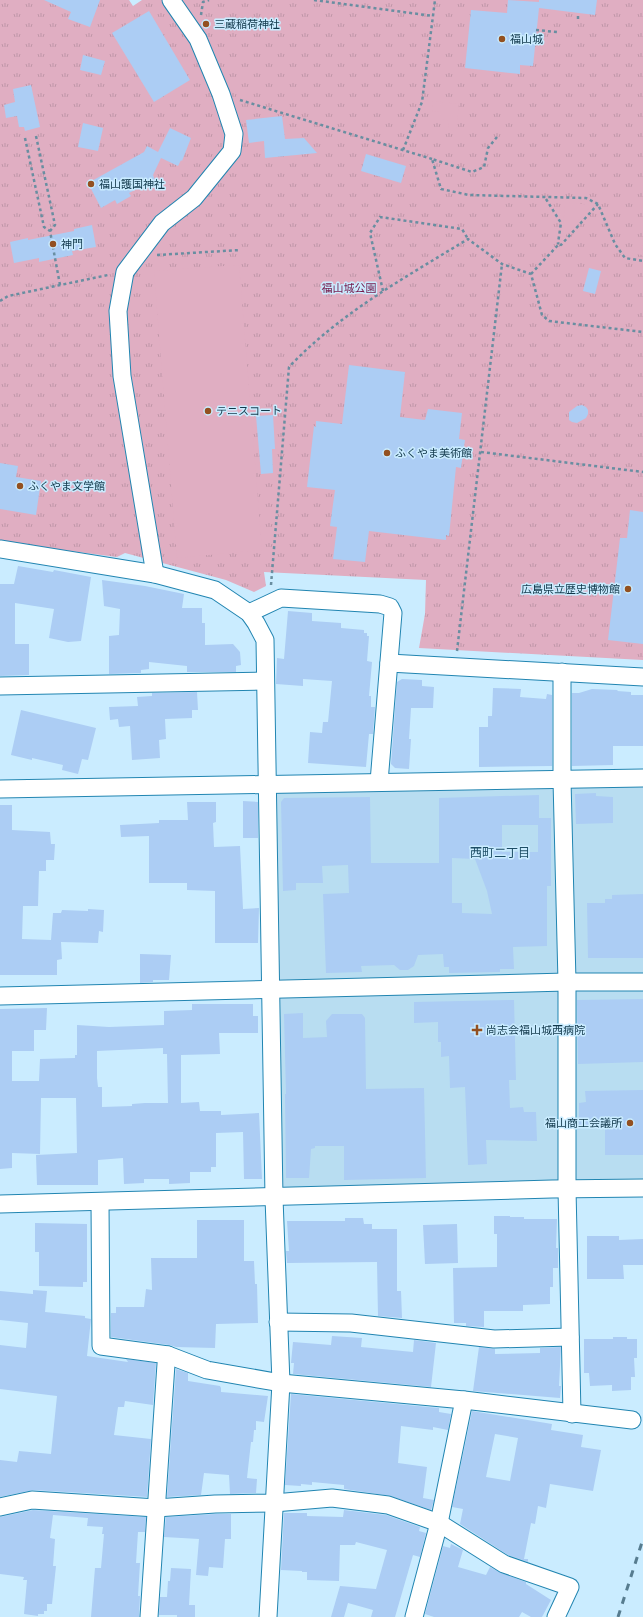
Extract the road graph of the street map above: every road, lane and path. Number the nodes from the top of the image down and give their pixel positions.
1 (171, 0) edge
2 (314, 0) edge
3 (435, 0) edge
4 (578, 15) dead end
5 (434, 16) junction
6 (578, 19) dead end
7 (536, 30) dead end
8 (557, 32) dead end
9 (221, 94) junction
10 (36, 136) dead end
11 (497, 137) dead end
12 (25, 138) dead end
13 (403, 150) junction
14 (432, 159) junction
15 (546, 198) junction
16 (598, 204) junction
17 (50, 231) junction
18 (468, 239) junction
19 (559, 244) junction
20 (240, 250) dead end
21 (136, 257) junction
22 (643, 262) edge
23 (502, 264) junction
24 (125, 272) junction
25 (531, 274) junction
26 (60, 285) junction
27 (383, 291) junction
28 (0, 301) edge
29 (643, 332) edge
30 (481, 452) junction
31 (643, 472) edge
32 (0, 549) edge
33 (155, 574) junction
34 (269, 604) junction
35 (249, 613) junction
36 (389, 663) junction
37 (455, 666) junction
38 (562, 672) junction
39 (643, 676) edge
40 (265, 681) junction
41 (0, 686) edge
42 (643, 778) edge
43 (562, 780) junction
44 (379, 782) junction
45 (267, 784) junction
46 (0, 789) edge
47 (567, 982) junction
48 (643, 982) edge
49 (271, 990) junction
50 (0, 996) edge
51 (643, 1188) edge
52 (567, 1189) junction
53 (274, 1198) junction
54 (100, 1202) junction
55 (0, 1204) edge
56 (278, 1322) junction
57 (570, 1337) junction
58 (168, 1355) junction
59 (281, 1383) junction
60 (464, 1400) junction
61 (572, 1414) junction
62 (632, 1420) dead end
63 (274, 1503) junction
64 (0, 1507) edge
65 (156, 1508) junction
66 (439, 1523) junction
67 (149, 1617) edge
68 (268, 1617) edge
69 (414, 1617) edge
70 (556, 1617) edge

1 - 9 street
2 - 5 path
3 - 5 path
4 - 6 path
5 - 13 path
7 - 8 path
9 - 13 path
9 - 21 street
10 - 17 path
11 - 14 path
12 - 17 path
13 - 14 path
14 - 15 path
15 - 16 path
15 - 19 path
16 - 19 path
16 - 22 path
17 - 26 path
18 - 23 path
18 - 27 path
18 - 27 path
19 - 25 path
20 - 21 path
21 - 24 street
23 - 25 path
23 - 30 path
24 - 26 path
24 - 33 street
25 - 29 path
26 - 28 path
27 - 34 path
30 - 31 path
30 - 37 path
32 - 33 street
33 - 35 street
34 - 35 street
34 - 36 street
35 - 40 street
36 - 37 street
36 - 44 street
37 - 38 street
38 - 39 street
38 - 43 street
40 - 41 street
40 - 45 street
42 - 43 street
43 - 44 street
43 - 47 street
44 - 45 street
45 - 46 street
45 - 49 street
47 - 48 street
47 - 49 street
47 - 52 street
49 - 50 street
49 - 53 street
51 - 52 street
52 - 53 street
52 - 57 street
53 - 54 street
53 - 56 street
54 - 55 street
54 - 58 street
56 - 57 street
56 - 59 street
57 - 61 street
58 - 59 street
58 - 65 street
59 - 60 street
59 - 63 street
60 - 61 street
60 - 66 street
61 - 62 street
63 - 65 street
63 - 66 street
63 - 68 street
64 - 65 street
65 - 67 street
66 - 69 street
66 - 70 street

